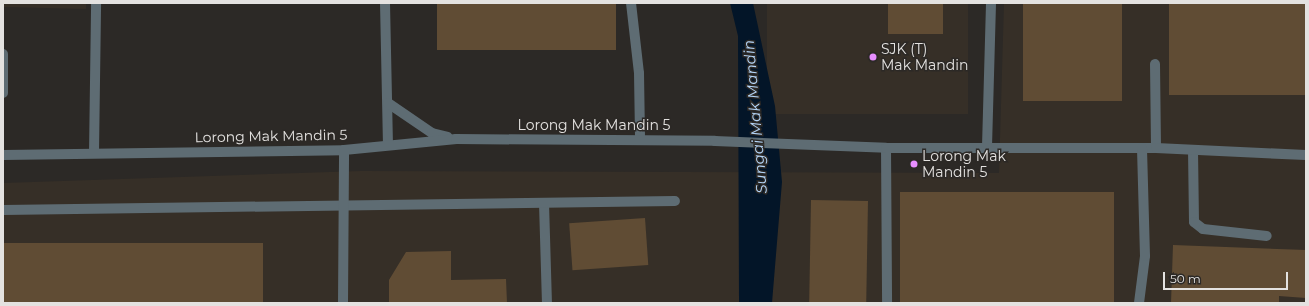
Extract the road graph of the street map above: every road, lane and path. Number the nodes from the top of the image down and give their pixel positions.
1 (96, 3) edge
2 (385, 3) edge
3 (630, 3) edge
4 (991, 3) edge
5 (3, 54) edge
6 (1155, 64) dead end
7 (3, 93) edge
8 (388, 103) junction
9 (456, 139) junction
10 (640, 139) junction
11 (388, 144) junction
12 (987, 147) junction
13 (886, 148) junction
14 (1142, 148) junction
15 (1156, 148) junction
16 (344, 150) junction
17 (1193, 150) junction
18 (94, 153) junction
19 (1306, 155) edge
20 (3, 156) edge
21 (675, 201) dead end
22 (344, 203) junction
23 (544, 203) junction
24 (3, 210) edge
25 (1267, 236) dead end
26 (343, 303) edge
27 (547, 303) edge
28 (887, 303) edge
29 (1139, 303) edge

1 - 18 street
2 - 8 street
3 - 10 street
4 - 12 street
5 - 7 street
6 - 15 street
8 - 9 street
8 - 11 street
9 - 10 street, Lorong Mak Mandin 5
9 - 11 street, Lorong Mak Mandin 5
10 - 13 street, Lorong Mak Mandin 5
11 - 16 street, Lorong Mak Mandin 5
12 - 13 street, Lorong Mak Mandin 5
12 - 14 street, Lorong Mak Mandin 5
13 - 28 street
14 - 15 street, Lorong Mak Mandin 5
14 - 29 street
15 - 17 street, Lorong Mak Mandin 5
16 - 18 street, Lorong Mak Mandin 5
16 - 22 street
17 - 19 street, Lorong Mak Mandin 5
17 - 25 street
18 - 20 street, Lorong Mak Mandin 5
21 - 23 street
22 - 23 street
22 - 24 street
22 - 26 street
23 - 27 street

